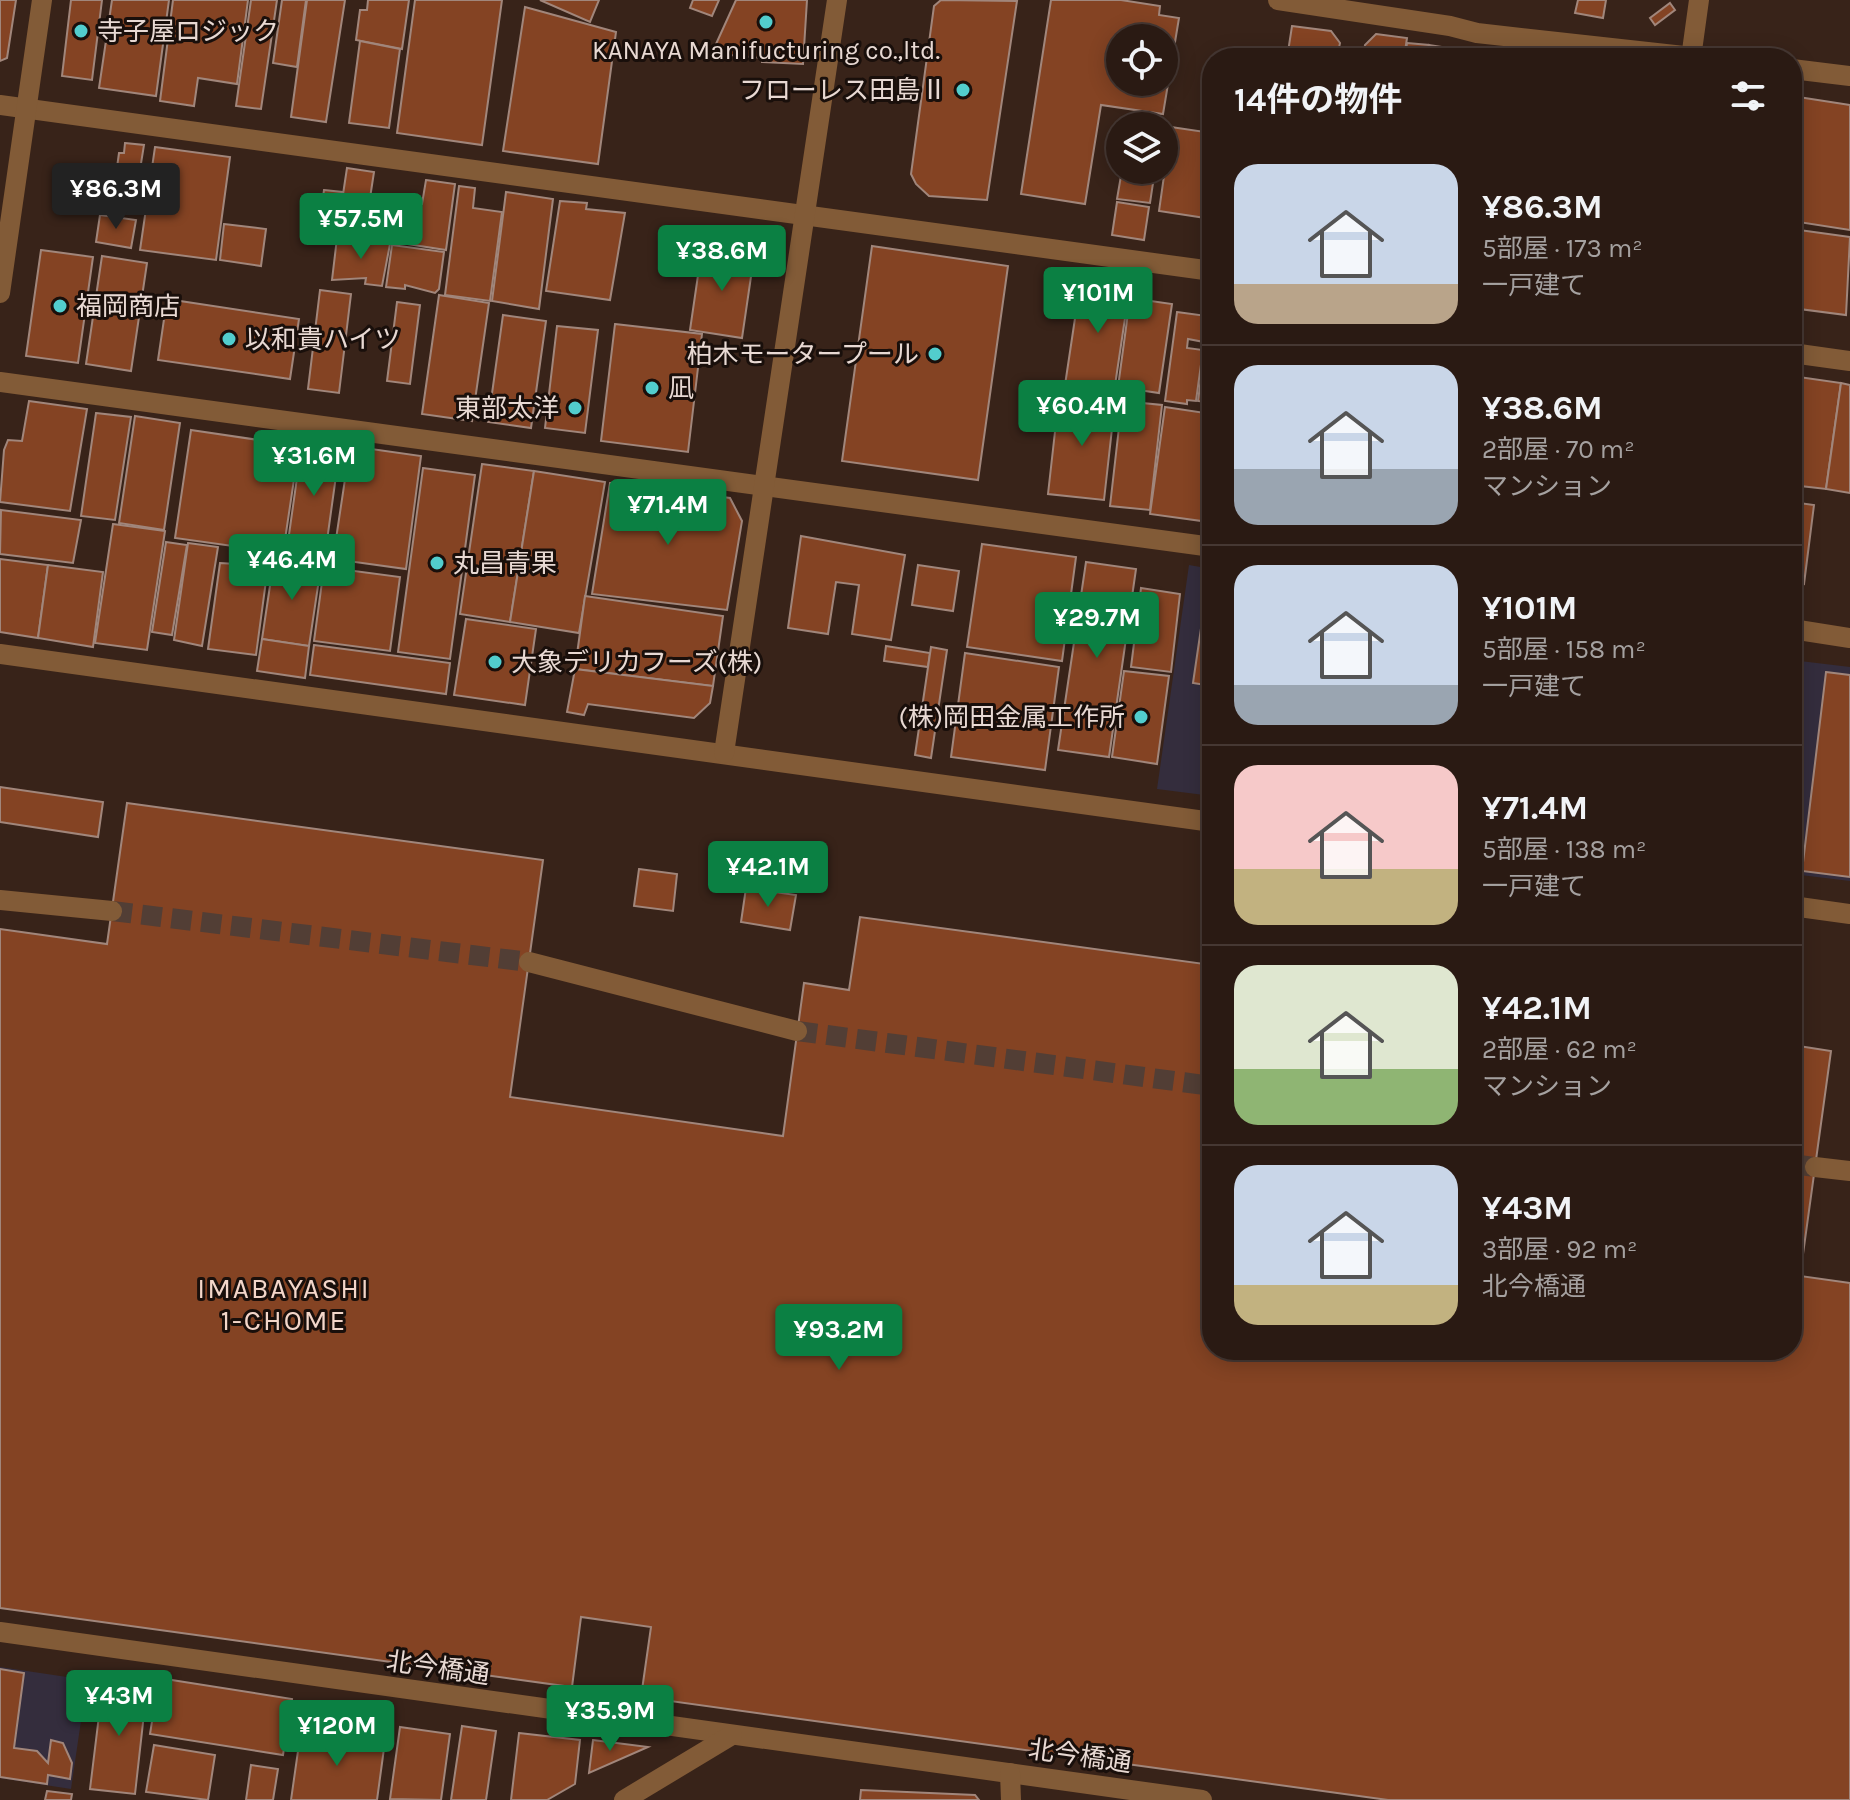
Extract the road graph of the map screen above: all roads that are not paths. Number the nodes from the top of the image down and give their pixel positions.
1 (42, 0) edge
2 (837, 0) edge
3 (1278, 0) edge
4 (1699, 0) edge
5 (1608, 48) edge
6 (1696, 48) edge
7 (1802, 70) edge
8 (1850, 76) edge
9 (0, 105) edge
10 (28, 109) junction
11 (807, 213) junction
12 (1202, 270) edge
13 (0, 293) edge
14 (1802, 354) edge
15 (1850, 361) edge
16 (0, 382) edge
17 (765, 486) junction
18 (1202, 546) edge
19 (1802, 631) edge
20 (1850, 638) edge
21 (0, 654) edge
22 (724, 753) junction
23 (1202, 821) edge
24 (0, 900) edge
25 (1802, 907) edge
26 (112, 911) tunnel mouth
27 (1850, 914) edge
28 (529, 962) tunnel mouth
29 (797, 1031) tunnel mouth
30 (1815, 1167) tunnel mouth
31 (1850, 1171) edge
32 (0, 1632) edge
33 (732, 1735) junction
34 (1010, 1773) junction
35 (624, 1800) edge
36 (1011, 1800) edge
37 (1202, 1800) edge

1 - 10 street
2 - 11 street
3 - 5 street
4 - 6 street
7 - 8 street
9 - 10 street
10 - 11 street
10 - 13 street
11 - 12 street
11 - 17 street
14 - 15 street
16 - 17 street
17 - 18 street
17 - 22 street
19 - 20 street
21 - 22 street
22 - 23 street
24 - 26 street
25 - 27 street
28 - 29 street
30 - 31 street
32 - 33 street, 北今橋通
33 - 34 street, 北今橋通
33 - 35 street
34 - 36 street
34 - 37 street, 北今橋通

